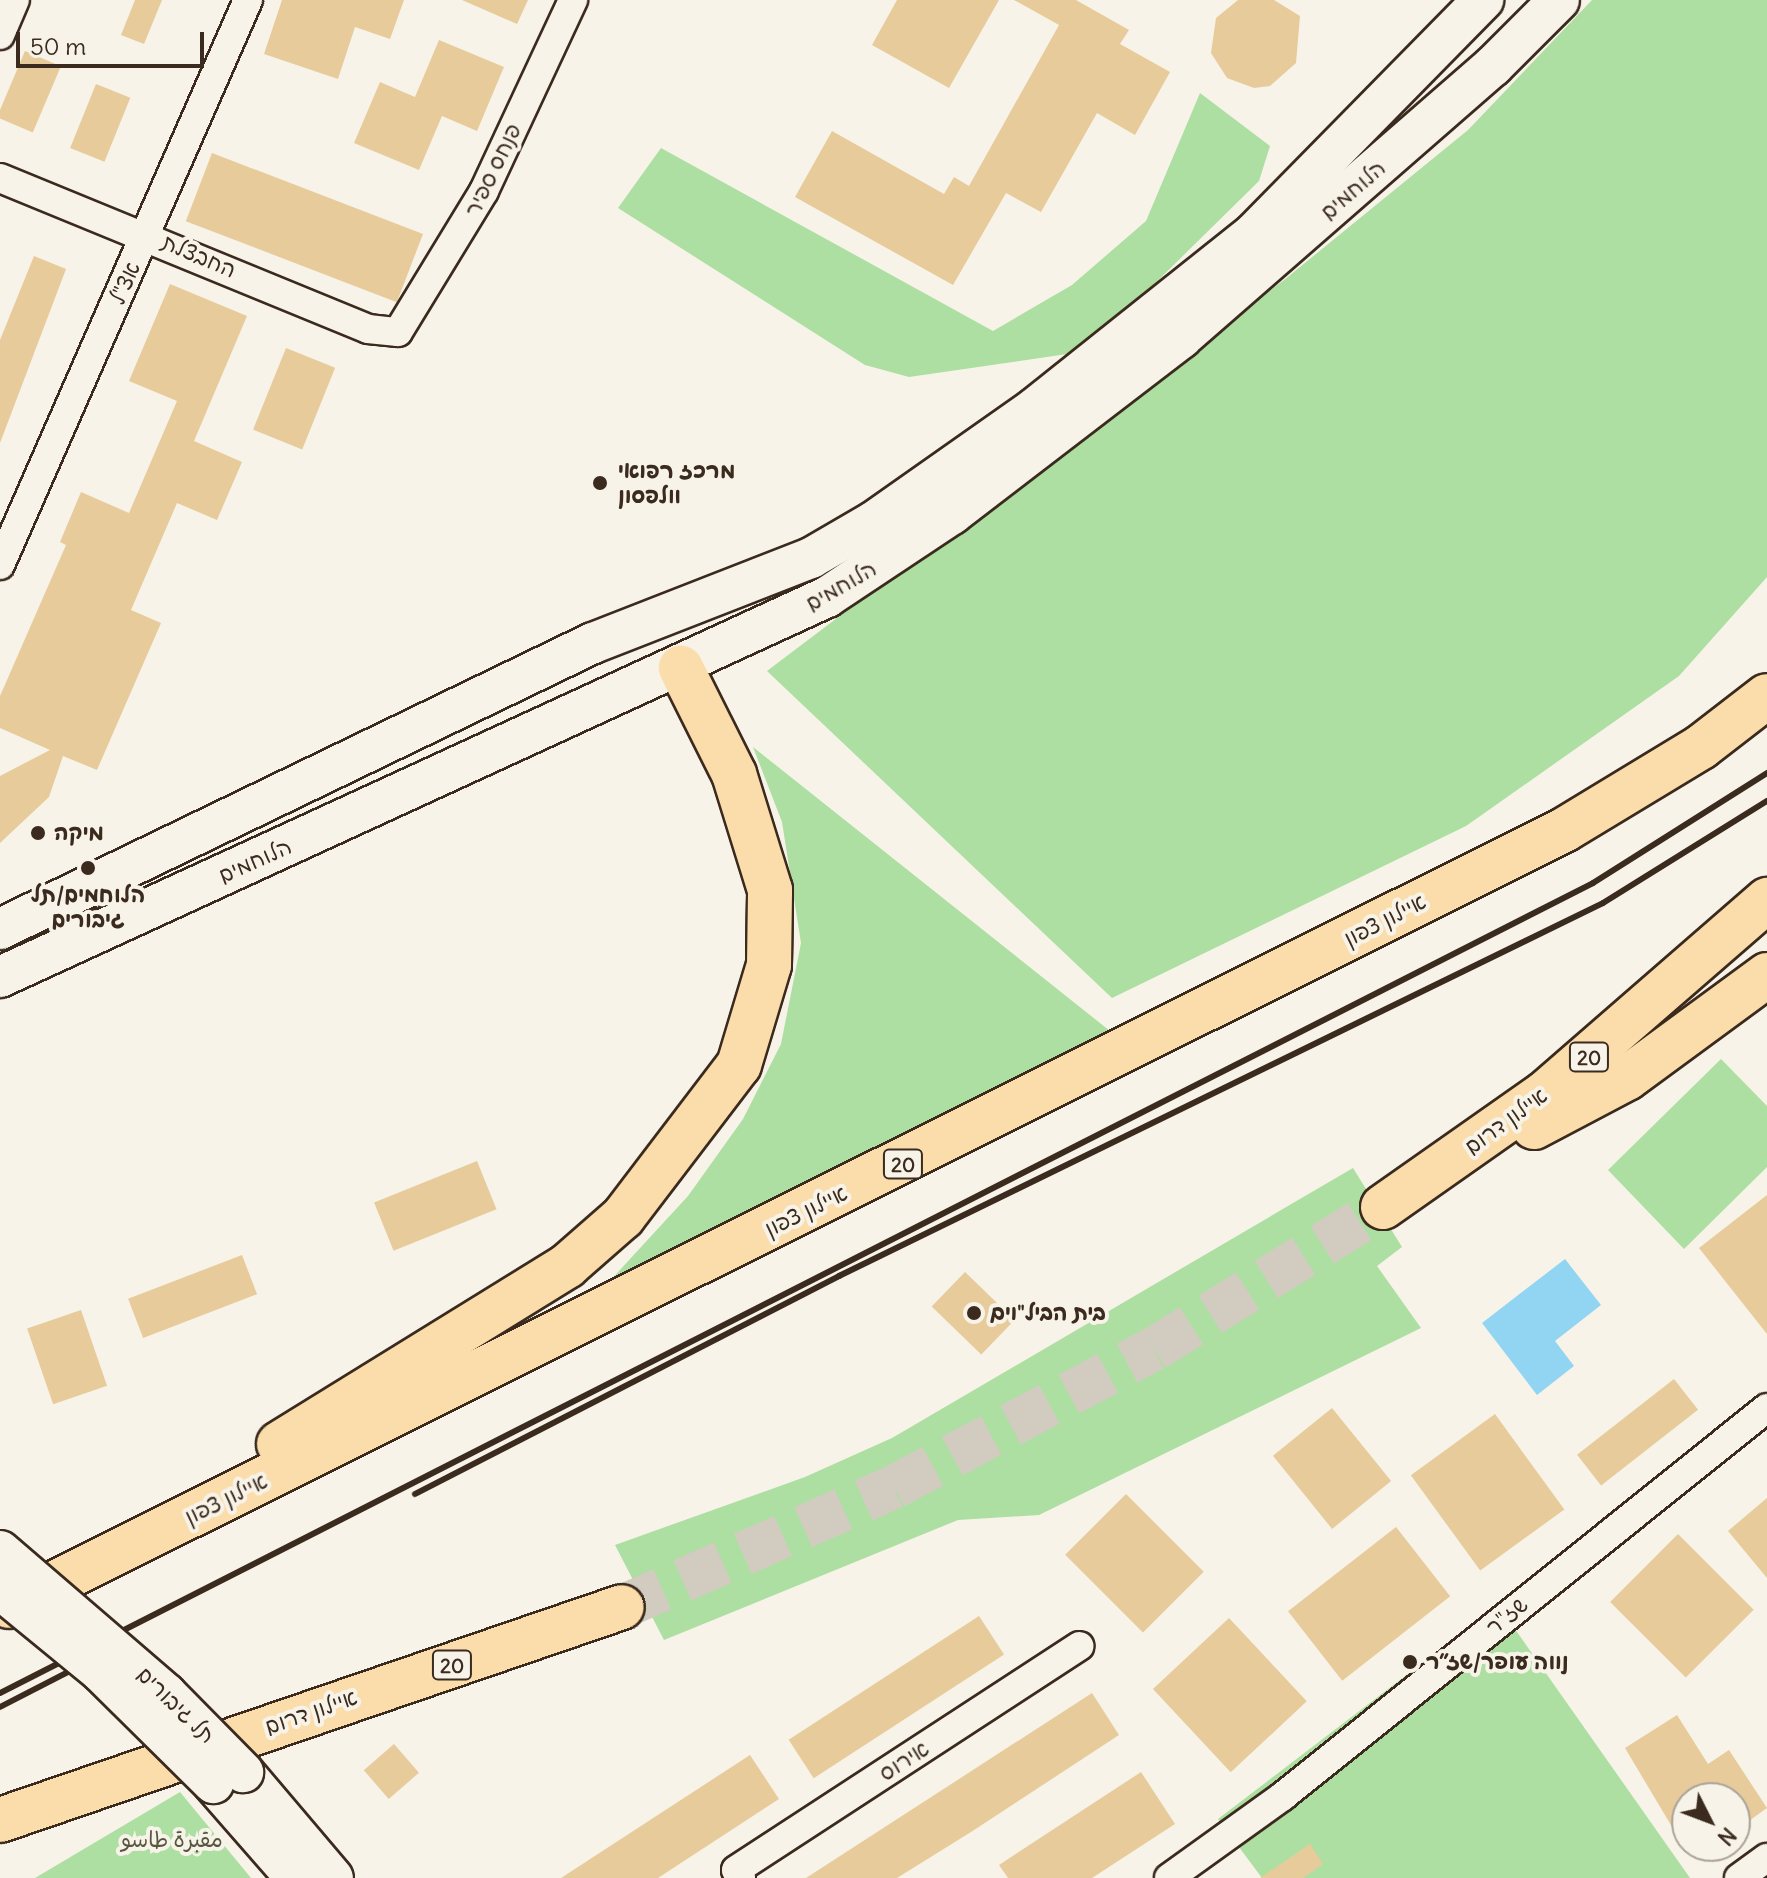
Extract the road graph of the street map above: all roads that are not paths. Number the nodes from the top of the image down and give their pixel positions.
1 (15, 0) edge
2 (248, 0) edge
3 (573, 0) edge
4 (1483, 0) edge
5 (1559, 0) edge
6 (0, 35) edge
7 (0, 178) edge
8 (147, 233) junction
9 (398, 332) joint
10 (6, 535) edge
11 (0, 565) edge
12 (707, 602) junction
13 (681, 668) junction
14 (1767, 696) edge
15 (1767, 900) edge
16 (0, 929) edge
17 (1767, 975) edge
18 (0, 977) edge
19 (1767, 1408) edge
20 (0, 1551) edge
21 (7, 1600) edge
22 (622, 1607) tunnel mouth
23 (1079, 1646) dead end
24 (228, 1777) junction
25 (0, 1820) edge
26 (1767, 1858) edge
27 (296, 1878) edge
28 (333, 1878) edge
29 (741, 1878) edge
30 (1169, 1878) edge
31 (1739, 1878) edge

1 - 6 street
2 - 8 street, אצ"ל
3 - 9 street, פנחס ספיר
4 - 12 main road, הלוחמים
5 - 13 main road, הלוחמים
7 - 8 street, החבצלת
8 - 9 street, החבצלת
8 - 10 street, אצ"ל
10 - 11 street, אצ"ל
12 - 13 main road
12 - 16 main road, הלוחמים
13 - 18 main road, הלוחמים
13 - 21 highway
14 - 21 highway, איילון צפון / 20
15 - 17 highway, איילון דרום / 20
19 - 30 street, שז"ר
20 - 24 main road, תל גיבורים, bridge
21 - 24 main road, תל גיבורים, bridge
22 - 25 highway, איילון דרום / 20
23 - 29 street, אירוס
24 - 27 main road, תל גיבורים
24 - 28 main road, תל גיבורים
26 - 31 street

